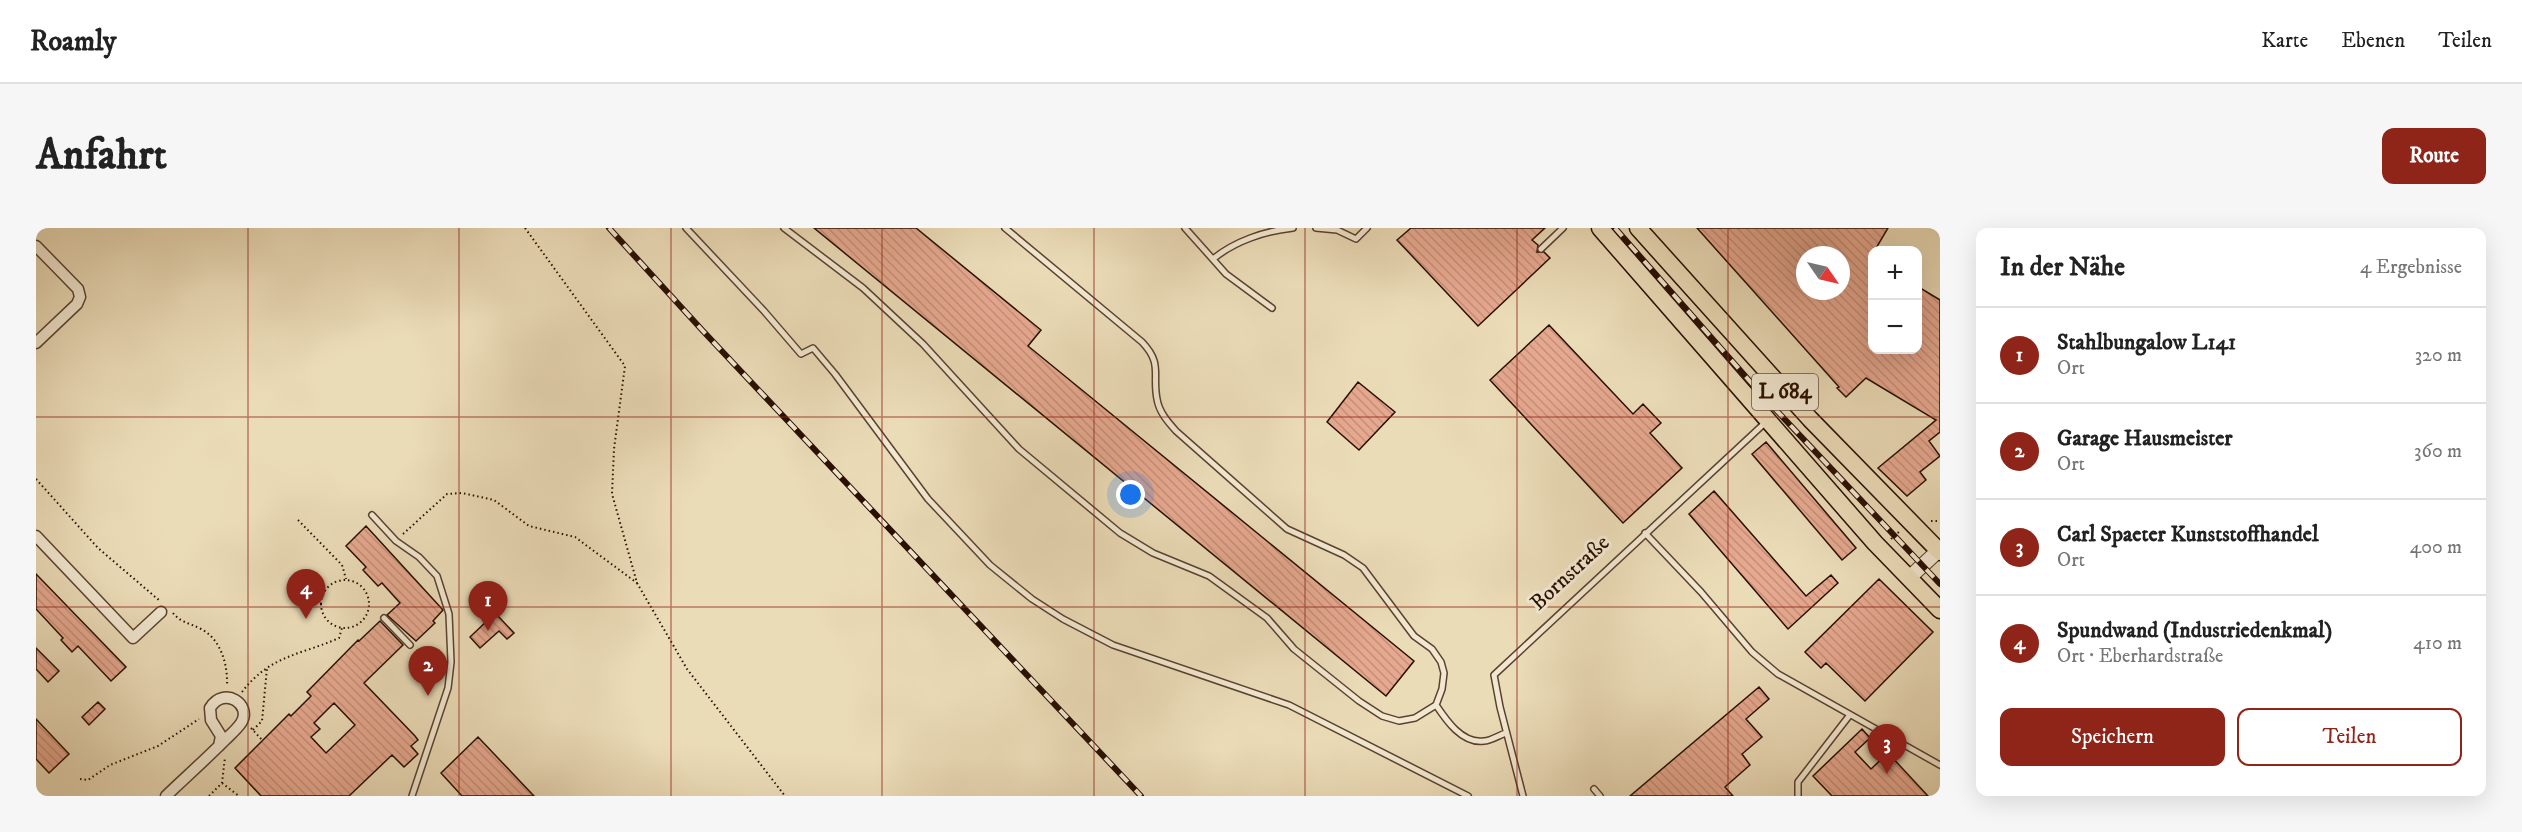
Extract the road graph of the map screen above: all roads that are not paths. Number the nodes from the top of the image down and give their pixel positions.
1 (686, 228) edge
2 (784, 228) edge
3 (1005, 228) edge
4 (1185, 228) edge
5 (1293, 228) edge
6 (1316, 228) edge
7 (1367, 228) edge
8 (1563, 228) edge
9 (1600, 228) edge
10 (1638, 228) edge
11 (1336, 229) edge
12 (36, 246) edge
13 (1541, 249) dead end
14 (1213, 259) junction
15 (1272, 308) dead end
16 (36, 343) edge
17 (1768, 420) junction
18 (372, 515) dead end
19 (1646, 533) junction
20 (36, 536) edge
21 (1939, 550) edge
22 (1909, 578) junction
23 (165, 609) road end
24 (1940, 610) edge
25 (384, 618) dead end
26 (410, 645) dead end
27 (1436, 705) junction
28 (1849, 716) junction
29 (1506, 733) junction
30 (222, 751) junction
31 (1940, 765) edge
32 (1594, 789) dead end
33 (166, 796) edge
34 (412, 796) edge
35 (1468, 796) edge
36 (1522, 796) edge
37 (1600, 796) edge
38 (1798, 796) edge

1 - 35 lane
2 - 27 lane
3 - 27 lane
4 - 14 lane
5 - 14 lane
6 - 11 lane
7 - 11 lane
8 - 13 lane
9 - 17 main road, L 684
10 - 21 main road, L 684
12 - 16 street
14 - 15 lane
17 - 19 lane, Bornstraße
17 - 22 main road, L 684
18 - 34 lane
19 - 28 lane
19 - 29 lane, Bornstraße
20 - 23 street
21 - 22 street
22 - 24 main road, L 684
25 - 26 lane
27 - 29 lane
28 - 31 lane
28 - 38 lane
29 - 36 lane, Bornstraße
30 - 30 street
30 - 33 street
32 - 37 lane

